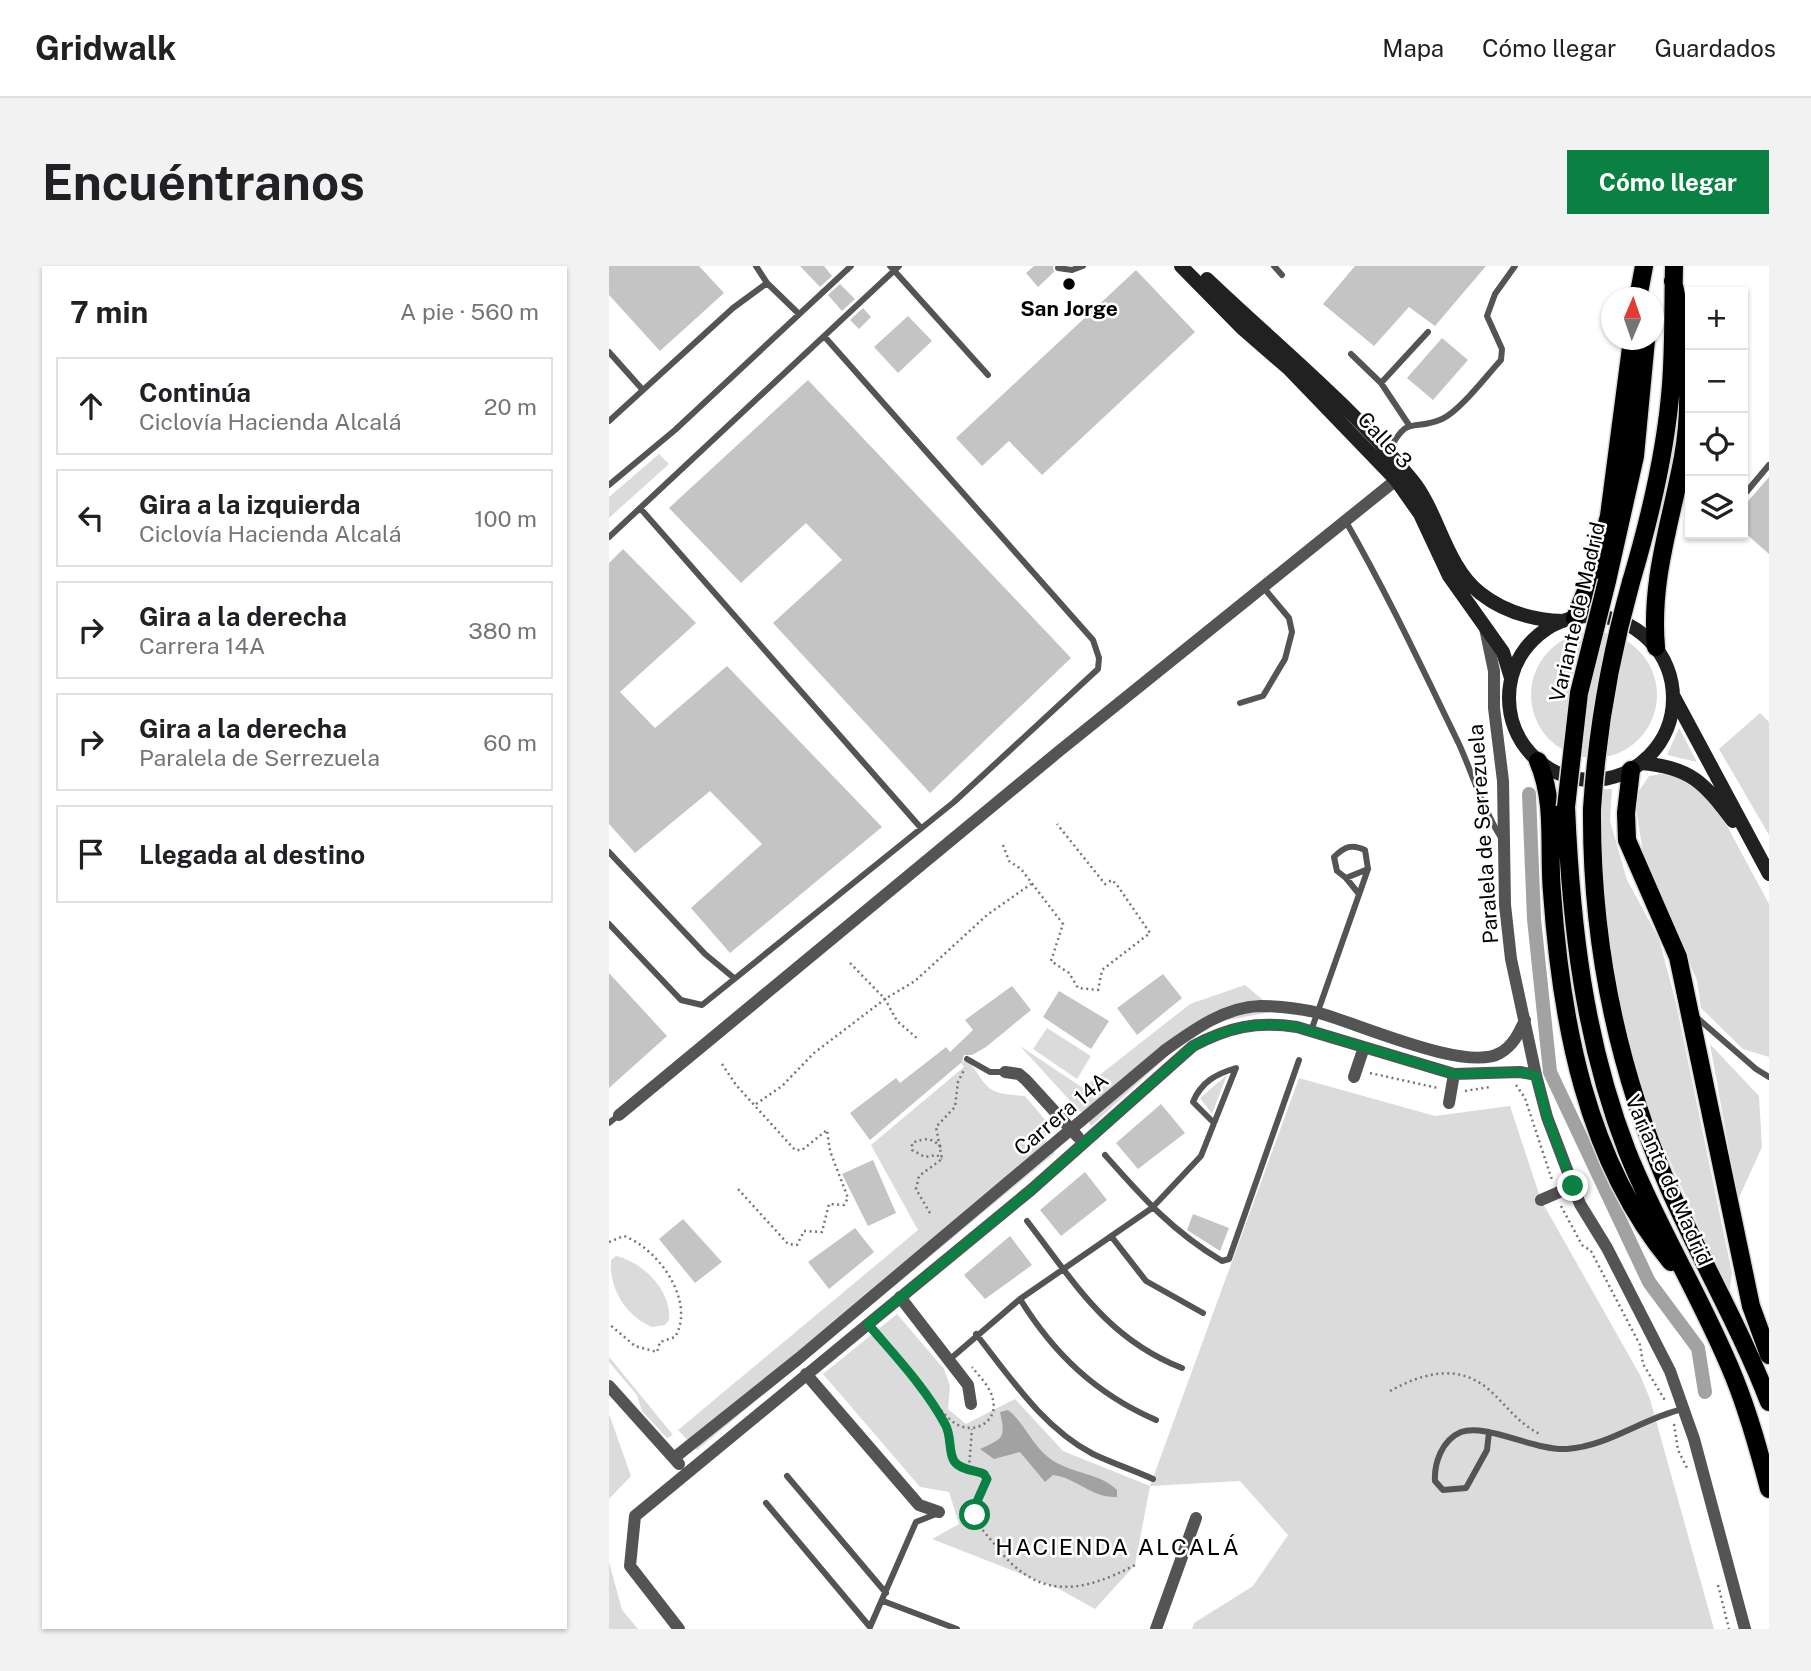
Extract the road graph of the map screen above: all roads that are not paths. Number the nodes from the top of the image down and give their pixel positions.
1 (757, 266) edge
2 (851, 266) edge
3 (1083, 266) edge
4 (1181, 266) edge
5 (1193, 266) edge
6 (1274, 266) edge
7 (1515, 266) edge
8 (1645, 266) edge
9 (894, 267) edge
10 (1058, 268) dead end
11 (1673, 274) edge
12 (1282, 275) dead end
13 (767, 283) junction
14 (1640, 287) edge
15 (1646, 287) edge
16 (799, 314) junction
17 (1428, 332) dead end
18 (824, 335) junction
19 (1631, 350) edge
20 (1645, 350) edge
21 (609, 352) edge
22 (1351, 354) dead end
23 (988, 375) dead end
24 (1381, 383) junction
25 (642, 389) junction
26 (609, 421) edge
27 (1409, 425) junction
28 (1388, 452) junction
29 (1769, 465) edge
30 (1396, 480) junction
31 (609, 485) edge
32 (1748, 490) edge
33 (640, 508) junction
34 (1345, 518) junction
35 (609, 537) edge
36 (1263, 587) junction
37 (1569, 620) junction
38 (1485, 624) junction
39 (1656, 648) junction
40 (1511, 678) junction
41 (1674, 697) junction
42 (1240, 704) dead end
43 (1538, 761) junction
44 (1636, 767) junction
45 (921, 828) junction
46 (1506, 845) junction
47 (1754, 848) junction
48 (609, 852) edge
49 (1368, 869) junction
50 (1769, 874) edge
51 (1346, 878) junction
52 (1359, 894) junction
53 (609, 924) edge
54 (734, 978) junction
55 (1317, 1013) junction
56 (1693, 1013) junction
57 (1525, 1020) junction
58 (1311, 1031) junction
59 (1364, 1047) junction
60 (967, 1059) road end
61 (1299, 1060) dead end
62 (1005, 1072) joint
63 (1355, 1074) road end
64 (1454, 1074) junction
65 (1536, 1076) junction
66 (1769, 1077) edge
67 (1450, 1098) road end
68 (614, 1119) edge
69 (1214, 1123) junction
70 (1072, 1131) junction
71 (1083, 1142) junction
72 (1105, 1155) dead end
73 (1573, 1186) junction
74 (1541, 1200) dead end
75 (1152, 1208) junction
76 (1027, 1221) dead end
77 (1111, 1236) junction
78 (1065, 1269) junction
79 (1692, 1288) junction
80 (900, 1297) junction
81 (1020, 1299) junction
82 (1203, 1313) dead end
83 (977, 1334) junction
84 (1769, 1355) edge
85 (949, 1360) junction
86 (1182, 1368) dead end
87 (806, 1374) junction
88 (609, 1386) edge
89 (1769, 1402) edge
90 (971, 1404) dead end
91 (1678, 1411) junction
92 (1156, 1420) dead end
93 (1489, 1432) junction
94 (674, 1458) junction
95 (686, 1472) junction
96 (787, 1476) dead end
97 (1153, 1479) dead end
98 (1769, 1489) edge
99 (766, 1503) dead end
100 (939, 1512) joint
101 (1196, 1518) dead end
102 (885, 1597) junction
103 (679, 1629) edge
104 (957, 1629) edge
105 (1156, 1629) edge
106 (1745, 1629) edge

1 - 13 lane
2 - 16 lane
3 - 10 lane
4 - 30 main road, Calle 3
5 - 28 main road, Calle 3
6 - 12 lane
7 - 27 lane
8 - 14 main road
8 - 15 main road
9 - 18 lane
9 - 23 lane
11 - 39 main road
11 - 89 main road, Variante de Madrid, bridge
13 - 16 lane
13 - 25 lane
16 - 31 lane
17 - 24 lane
18 - 33 lane
18 - 45 lane
19 - 37 main road
20 - 79 main road, Variante de Madrid, bridge
21 - 25 lane
22 - 24 lane
24 - 27 lane
25 - 26 lane
27 - 28 lane
28 - 37 main road, Calle 3
29 - 32 lane
30 - 34 street
30 - 38 main road, Calle 3
33 - 35 lane
33 - 45 lane
34 - 36 street
34 - 46 lane
36 - 42 lane
36 - 68 street
37 - 39 main road
37 - 40 main road
38 - 40 main road, Calle 3
38 - 46 street, Paralela de Serrezuela
39 - 41 main road
40 - 43 main road
41 - 44 main road
41 - 47 main road
43 - 44 main road
43 - 79 main road
44 - 47 main road
44 - 56 main road
45 - 54 lane
46 - 57 street, Paralela de Serrezuela
47 - 50 main road
48 - 54 lane
49 - 51 lane
49 - 51 lane
49 - 52 lane
51 - 52 lane
52 - 55 lane
53 - 54 lane
55 - 57 street, Carrera 14A
55 - 58 lane
55 - 70 street, Carrera 14A
56 - 66 lane
56 - 84 main road
57 - 65 street, Paralela de Serrezuela
58 - 59 street, Carrera 14A
58 - 71 street, Carrera 14A
59 - 63 street
59 - 64 street, Carrera 14A
60 - 62 lane
61 - 75 lane
62 - 70 street
64 - 65 street, Carrera 14A
64 - 67 street
65 - 73 street, Paralela de Serrezuela
69 - 69 lane
69 - 75 lane
70 - 71 street
70 - 94 street, Carrera 14A
71 - 80 street, Carrera 14A
72 - 75 lane
73 - 74 street
73 - 91 street, Paralela de Serrezuela
75 - 77 lane
76 - 78 lane
77 - 78 lane
77 - 82 lane
78 - 81 lane
78 - 86 lane
79 - 98 main road, Variante de Madrid
80 - 85 street
80 - 87 street, Carrera 14A
81 - 83 lane
81 - 92 lane
83 - 85 lane
83 - 97 lane
85 - 90 street
87 - 95 street, Carrera 14A
87 - 100 street
88 - 94 street
91 - 93 lane
91 - 106 street, Paralela de Serrezuela
93 - 93 lane
94 - 95 street
95 - 103 street, Carrera 14A
96 - 102 lane
99 - 102 lane
100 - 102 lane
101 - 105 street
102 - 104 lane

